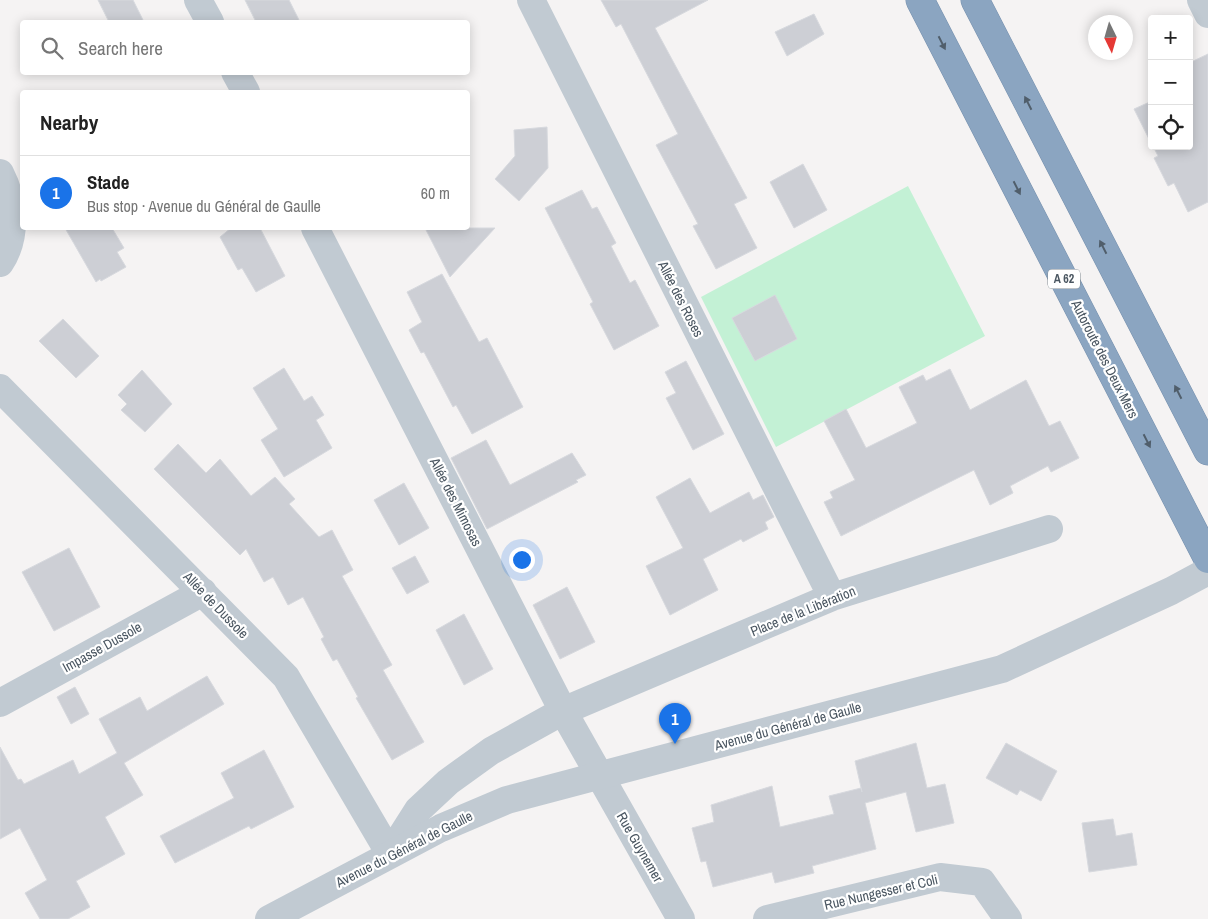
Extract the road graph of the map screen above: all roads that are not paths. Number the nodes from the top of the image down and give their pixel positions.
1 (198, 0) edge
2 (531, 0) edge
3 (920, 0) edge
4 (975, 0) edge
5 (1201, 0) edge
6 (1208, 14) edge
7 (209, 20) edge
8 (237, 75) edge
9 (245, 90) edge
10 (0, 173) edge
11 (316, 230) edge
12 (0, 263) edge
13 (0, 388) edge
14 (1208, 451) edge
15 (1049, 529) dead end
16 (1208, 559) edge
17 (1208, 571) edge
18 (203, 592) junction
19 (832, 597) junction
20 (0, 703) edge
21 (563, 711) junction
22 (599, 774) junction
23 (390, 854) junction
24 (269, 919) edge
25 (681, 919) edge
26 (767, 919) edge
27 (1008, 919) edge

1 - 7 street
2 - 19 street, Allée des Roses
3 -> 16 highway, Autoroute des Deux Mers / A 62
14 -> 4 highway
5 - 6 street
8 - 9 street
10 - 12 street
11 - 21 street, Allée des Mimosas
13 - 18 street, Allée de Dussole
15 - 19 street, Place de la Libération
17 - 22 street, Avenue du Général de Gaulle
18 - 20 street, Impasse Dussole
18 - 23 street, Allée de Dussole
19 - 21 street, Place de la Libération
21 - 22 street, Allée des Mimosas
21 - 23 street, Place de la Libération
22 - 23 street, Avenue du Général de Gaulle
22 - 25 street, Rue Guynemer
23 - 24 street, Avenue du Général de Gaulle
26 - 27 street, Rue Nungesser et Coli

